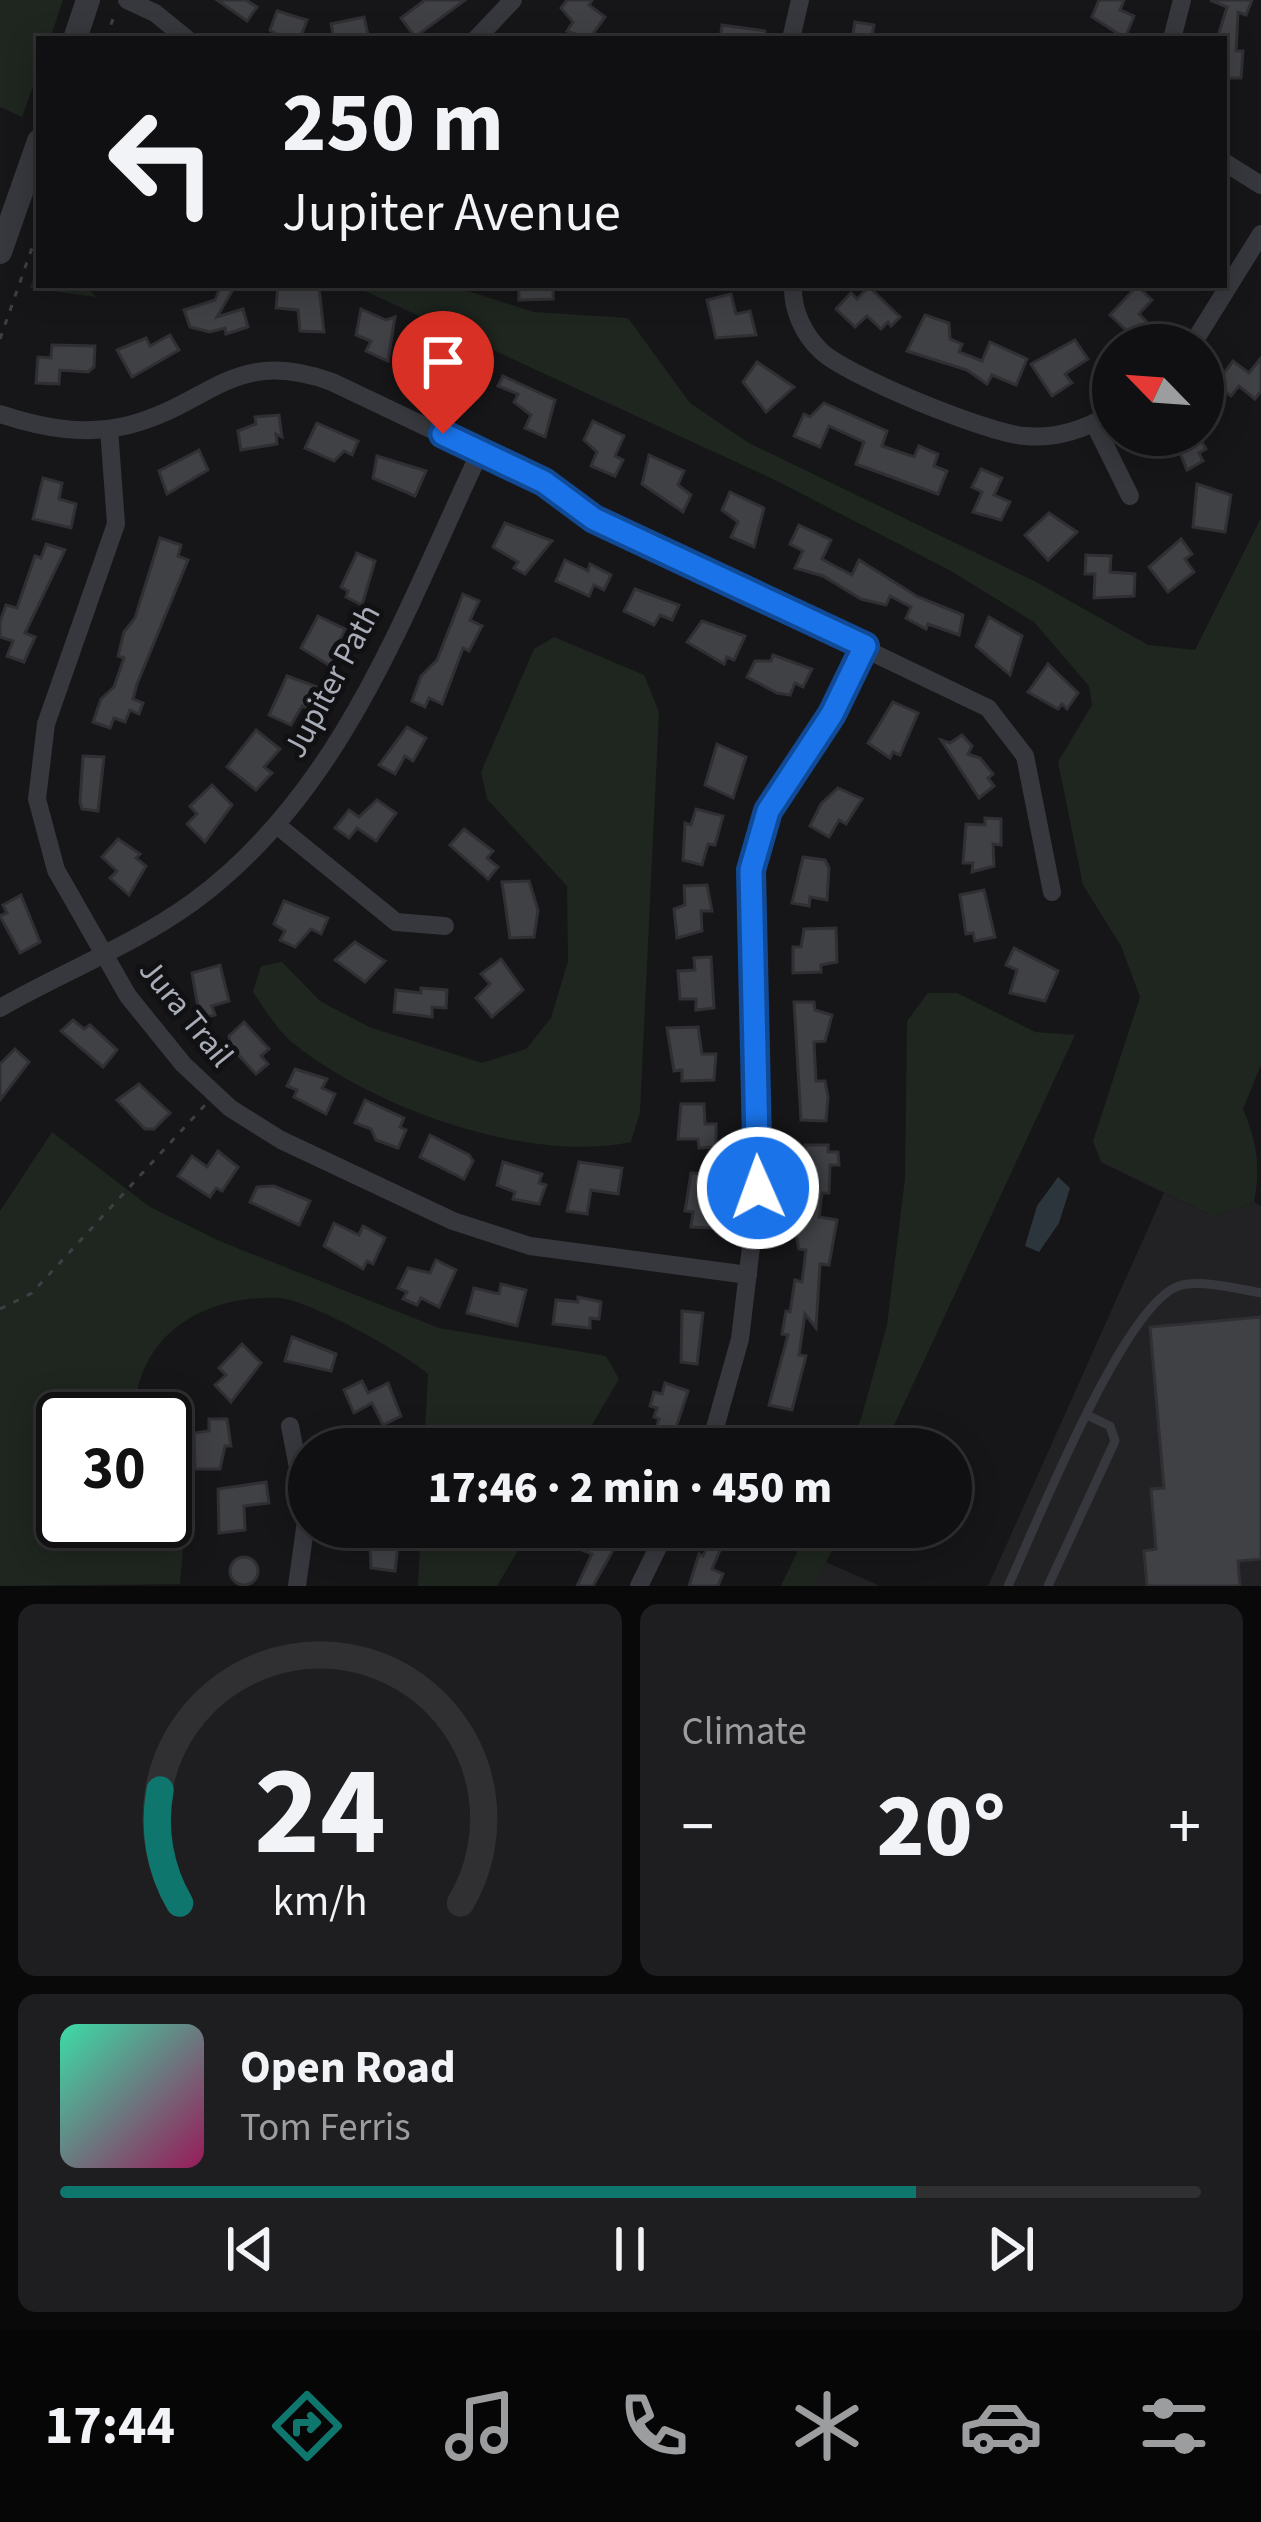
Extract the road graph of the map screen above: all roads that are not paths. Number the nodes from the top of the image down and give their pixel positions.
1 (88, 0) edge
2 (123, 0) edge
3 (513, 0) edge
4 (800, 0) edge
5 (1182, 0) edge
6 (76, 36) edge
7 (183, 36) edge
8 (479, 36) edge
9 (792, 36) edge
10 (1173, 36) edge
11 (36, 150) edge
12 (1227, 164) edge
13 (1261, 184) edge
14 (1261, 234) edge
15 (0, 252) edge
16 (793, 288) edge
17 (1205, 324) edge
18 (0, 414) edge
19 (1092, 424) edge
20 (109, 429) junction
21 (480, 452) junction
22 (1110, 456) edge
23 (1130, 496) dead end
24 (865, 646) junction
25 (278, 826) junction
26 (1052, 892) dead end
27 (446, 926) dead end
28 (103, 957) junction
29 (0, 1007) edge
30 (748, 1275) junction
31 (1261, 1293) edge
32 (1089, 1416) junction
33 (290, 1426) dead end
34 (716, 1428) edge
35 (658, 1548) edge
36 (297, 1586) edge
37 (639, 1586) edge
38 (1008, 1586) edge
39 (1048, 1586) edge

1 - 6 street
2 - 7 street
3 - 8 street
4 - 9 street
5 - 10 street
11 - 15 street
12 - 13 street
14 - 17 street
16 - 19 street
18 - 20 street
20 - 21 street
20 - 28 street, Jura Trail
21 - 24 street
21 - 25 street, Jupiter Path
22 - 23 street
24 - 26 street
24 - 30 street
25 - 27 street
25 - 28 street, Jupiter Path
28 - 29 street, Jupiter Path
28 - 30 street, Jura Trail
30 - 34 street
31 - 32 lane
32 - 38 lane
32 - 39 lane
33 - 36 street
35 - 37 street

